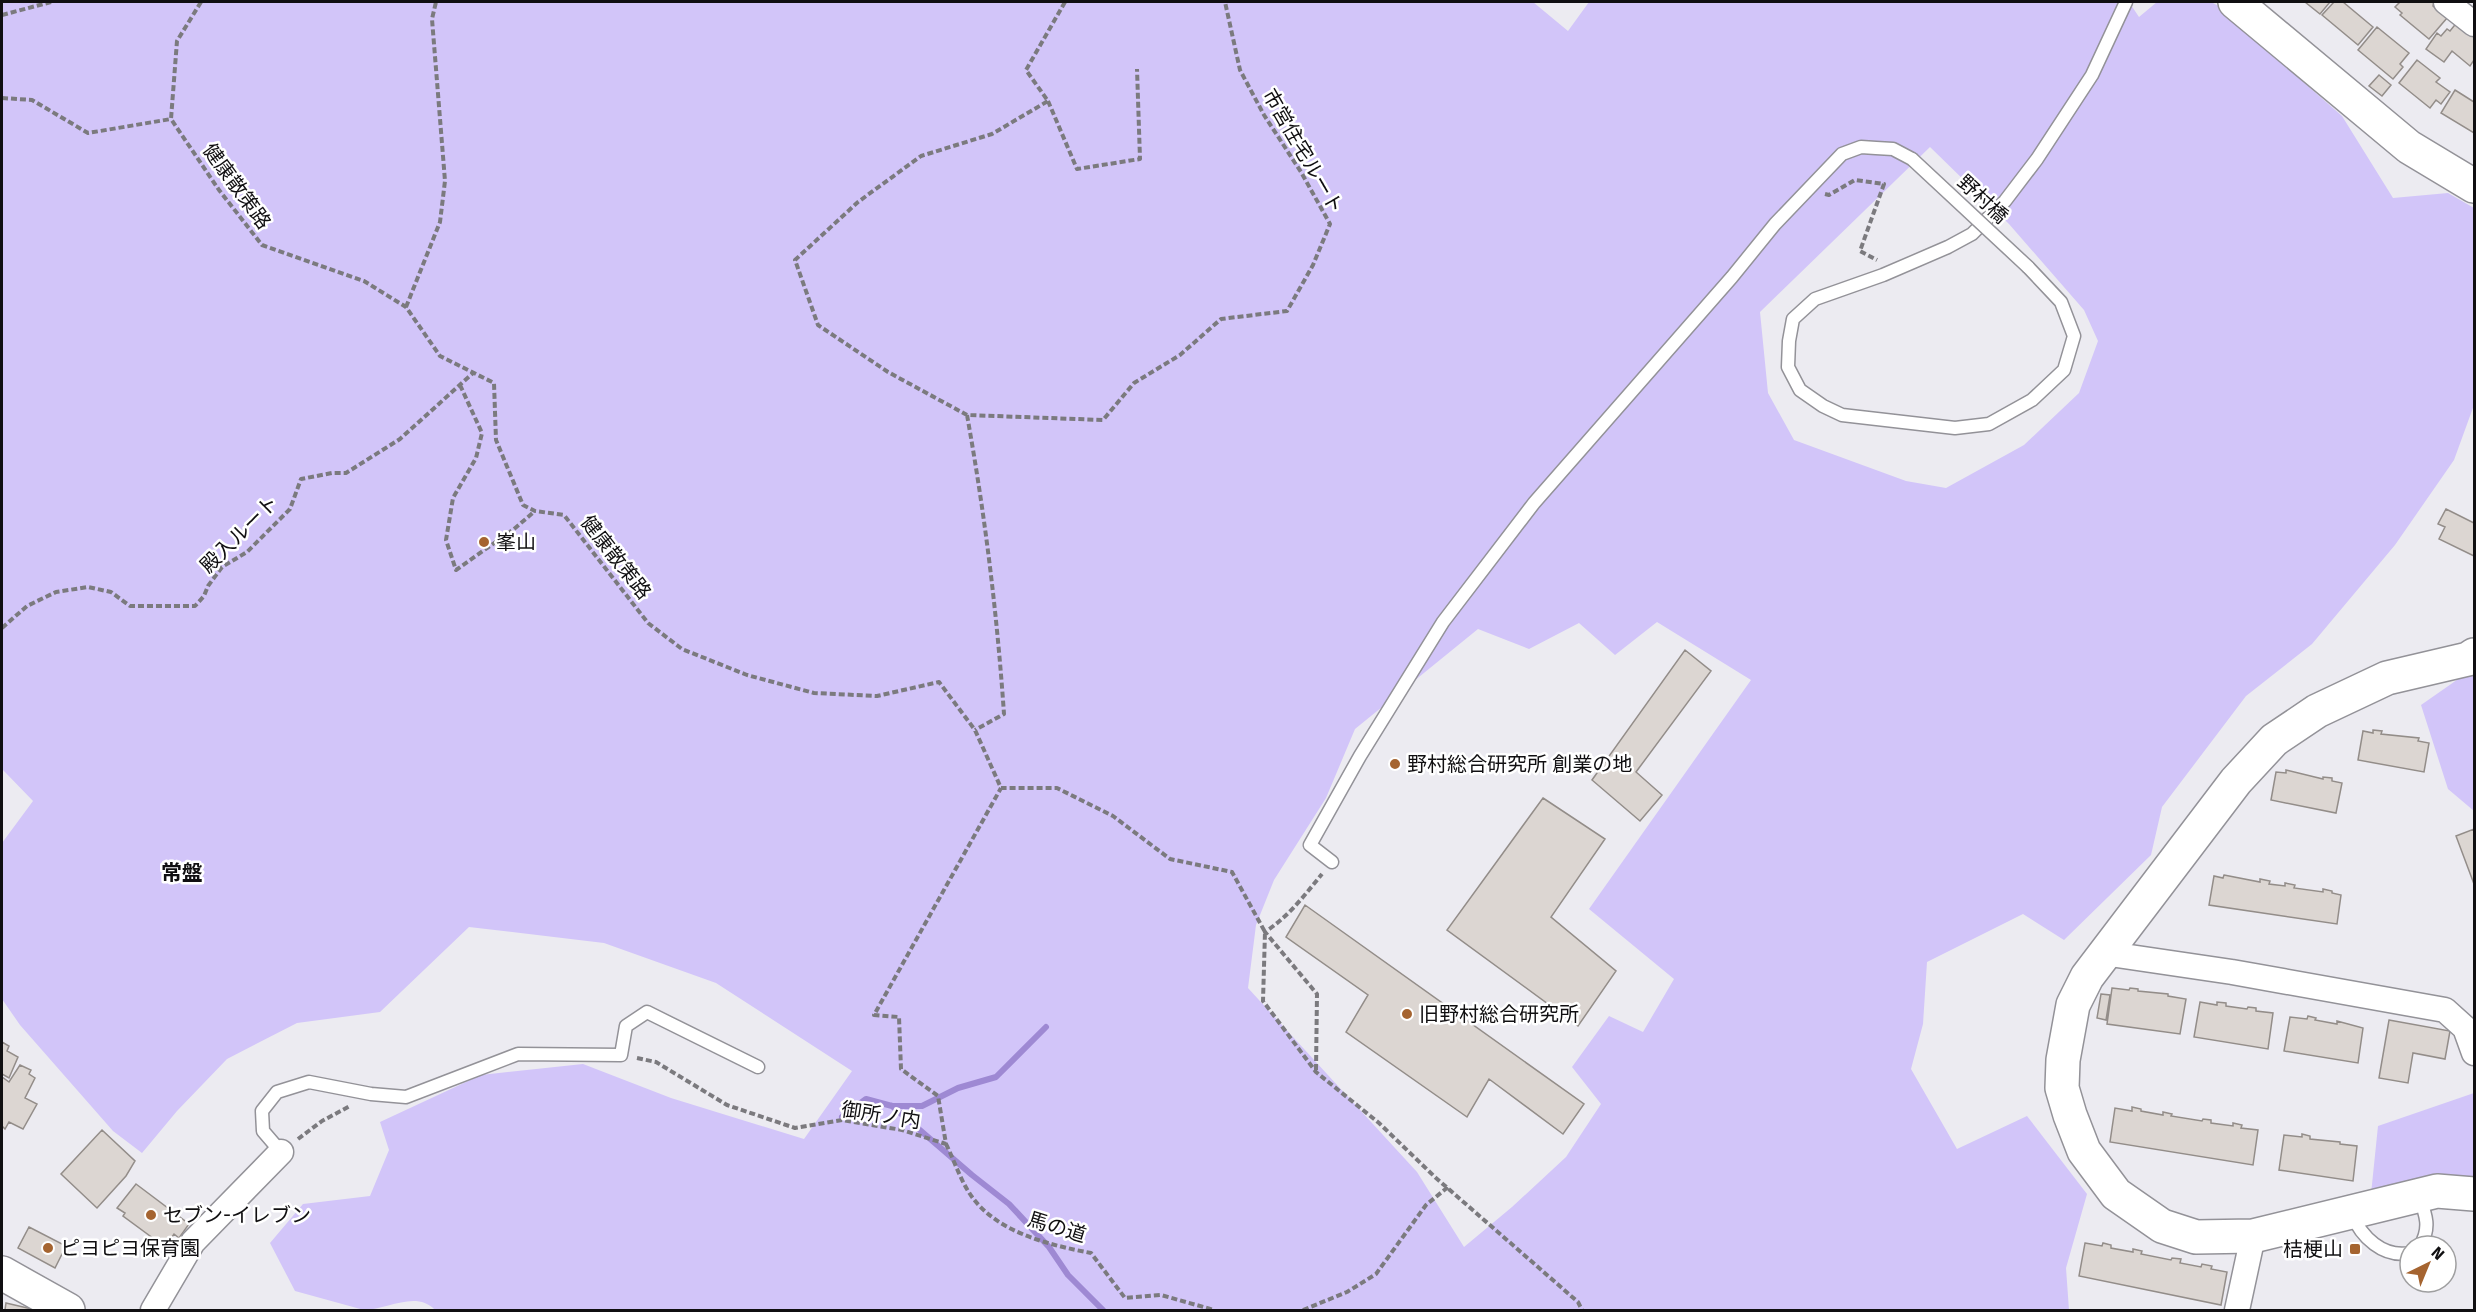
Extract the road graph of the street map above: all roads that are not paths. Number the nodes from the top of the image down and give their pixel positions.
1 (2126, 2) edge
2 (2235, 2) edge
3 (2446, 2) edge
4 (2475, 24) edge
5 (2475, 186) edge
6 (2475, 655) edge
7 (1332, 862) road end
8 (2103, 953) junction
9 (2475, 1053) edge
10 (758, 1067) dead end
11 (280, 1152) joint
12 (2475, 1194) edge
13 (2419, 1195) junction
14 (2351, 1213) junction
15 (2427, 1234) edge
16 (2253, 1236) junction
17 (2398, 1253) edge
18 (2, 1273) edge
19 (68, 1311) edge
20 (153, 1311) edge
21 (2237, 1311) edge

1 - 7 lane, 野村橋, bridge
2 - 5 street
3 - 4 street
6 - 8 street
8 - 9 street
8 - 16 street
10 - 11 lane
11 - 20 street
12 - 13 street
13 - 14 street
13 - 15 lane
14 - 16 street
14 - 17 lane
16 - 21 street
18 - 19 street

